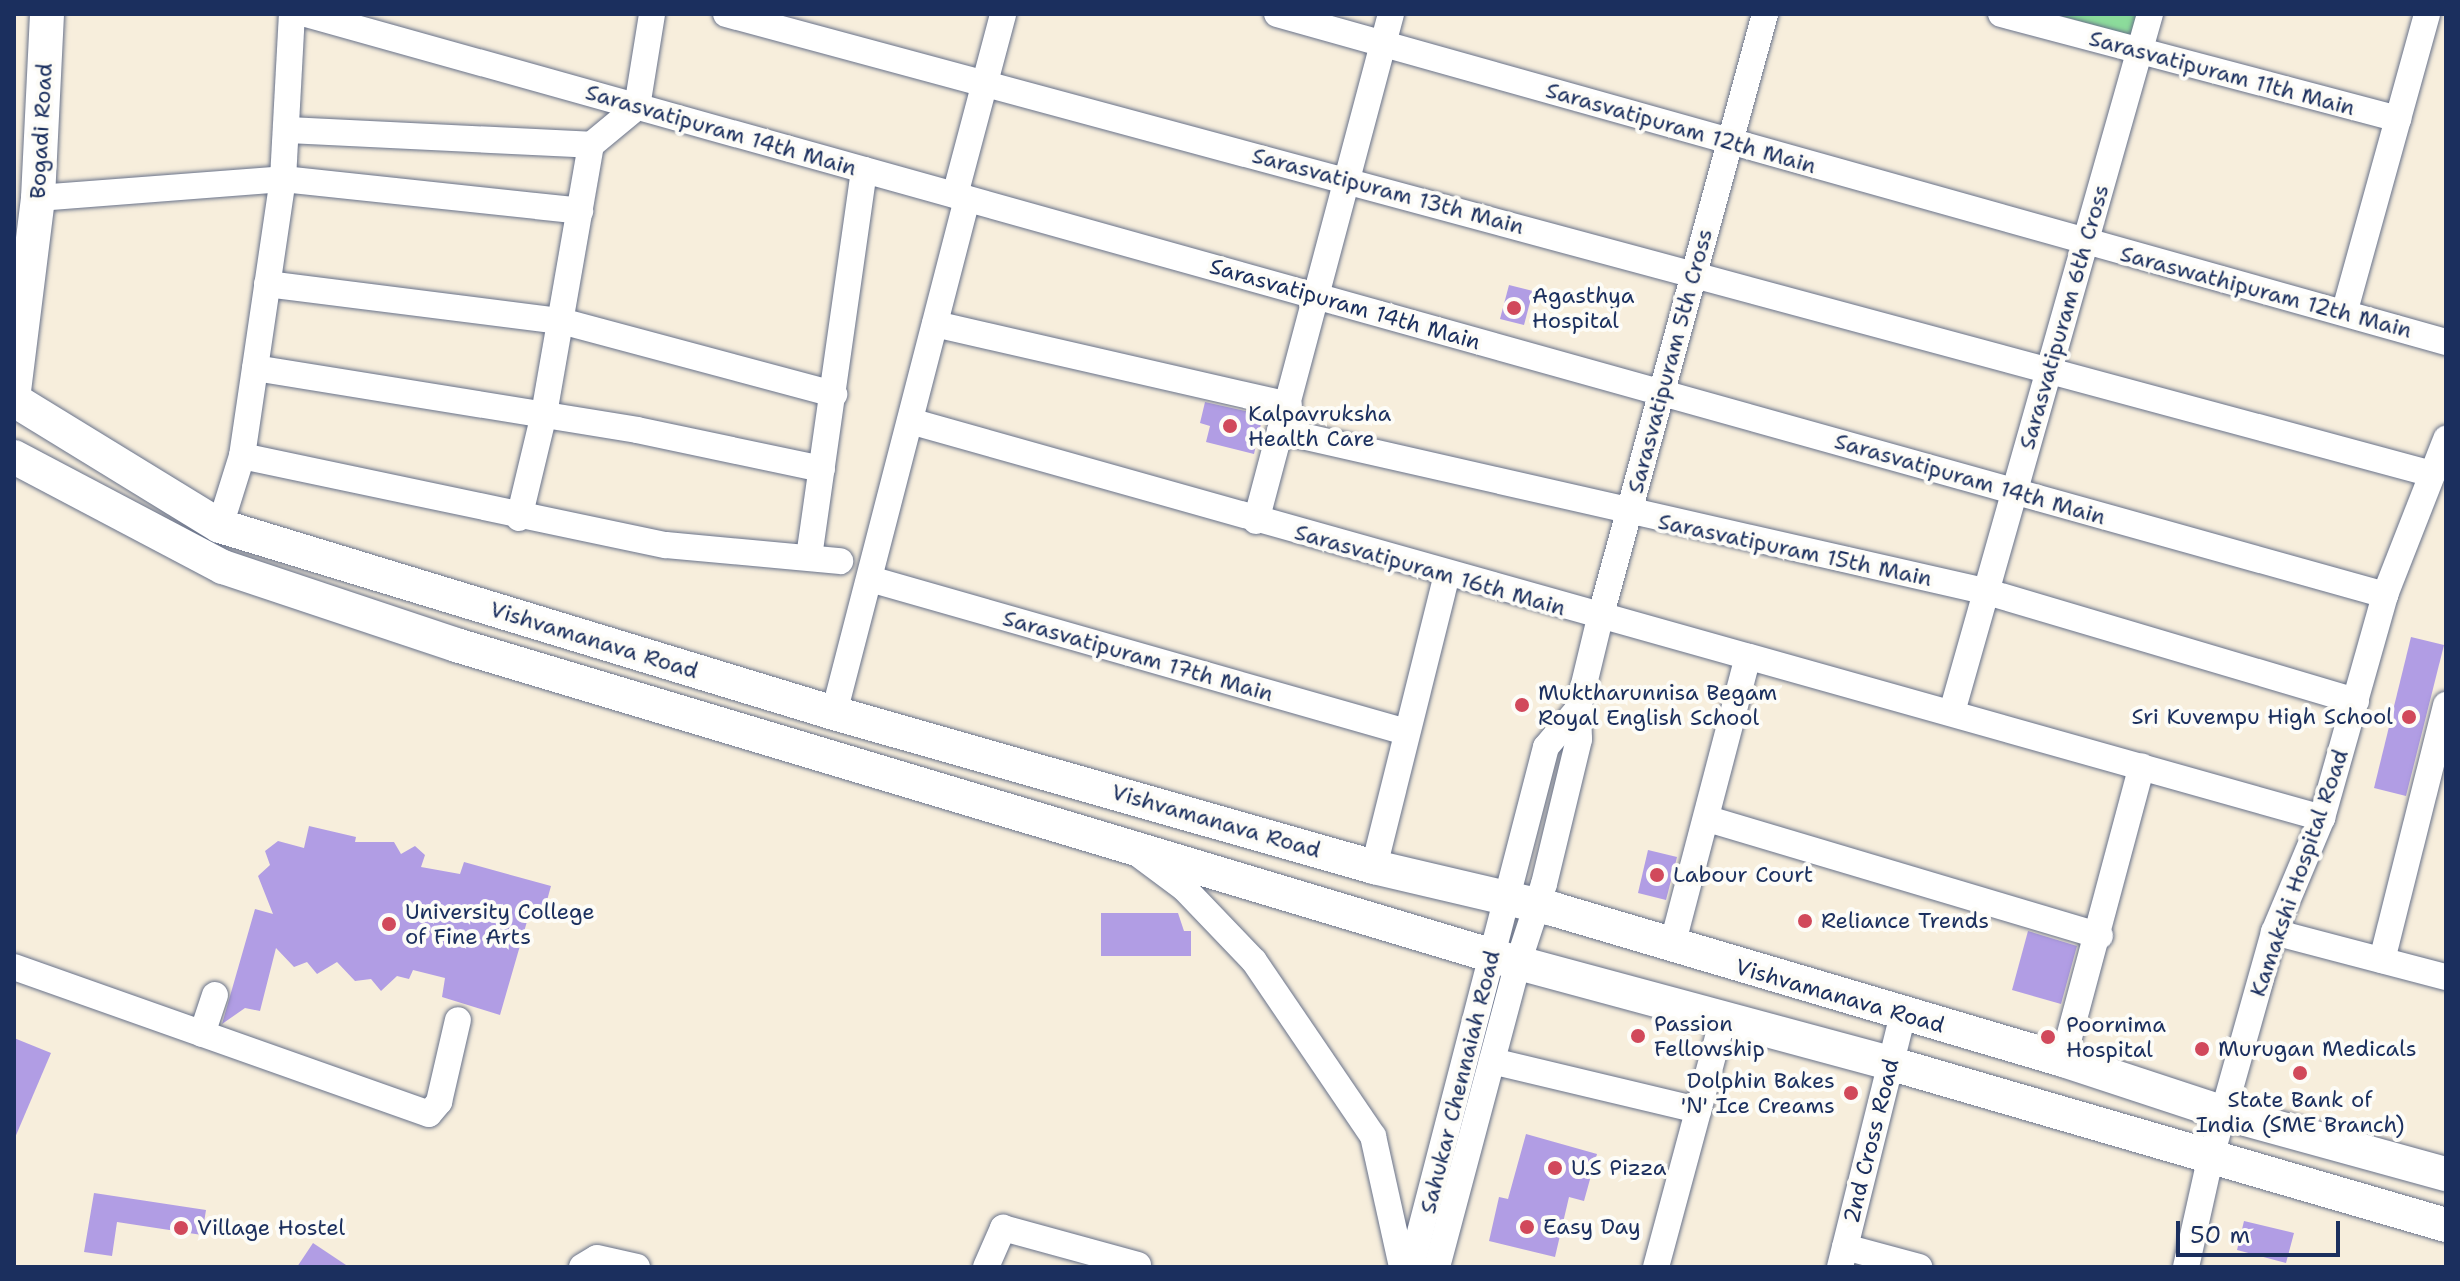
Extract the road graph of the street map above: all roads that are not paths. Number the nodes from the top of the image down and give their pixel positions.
1 (47, 14) edge
2 (292, 14) edge
3 (306, 14) edge
4 (652, 14) edge
5 (726, 14) edge
6 (1003, 14) edge
7 (1277, 14) edge
8 (1391, 14) edge
9 (1765, 14) edge
10 (2001, 14) edge
11 (2150, 14) edge
12 (2427, 14) edge
13 (1383, 44) junction
14 (2139, 52) junction
15 (985, 83) junction
16 (637, 107) junction
17 (2398, 119) junction
18 (288, 130) junction
19 (1729, 142) junction
20 (591, 145) junction
21 (864, 170) junction
22 (283, 179) junction
23 (1347, 180) junction
24 (47, 197) junction
25 (961, 197) junction
26 (580, 211) junction
27 (2085, 242) junction
28 (1693, 273) junction
29 (267, 284) junction
30 (1316, 296) junction
31 (2345, 310) junction
32 (561, 321) junction
33 (935, 324) junction
34 (2446, 342) edge
35 (255, 368) junction
36 (2049, 369) junction
37 (1660, 392) junction
38 (834, 394) junction
39 (21, 403) edge
40 (1289, 405) junction
41 (544, 414) junction
42 (910, 421) junction
43 (1280, 431) junction
44 (2446, 439) edge
45 (242, 456) junction
46 (15, 462) edge
47 (822, 469) junction
48 (2432, 474) junction
49 (2015, 491) junction
50 (1628, 514) junction
51 (519, 518) junction
52 (1256, 521) junction
53 (220, 526) junction
54 (809, 557) junction
55 (840, 561) dead end
56 (1447, 575) junction
57 (870, 579) junction
58 (1984, 591) junction
59 (2385, 595) junction
60 (1600, 618) junction
61 (1748, 657) junction
62 (2356, 701) junction
63 (2446, 705) edge
64 (1952, 712) junction
65 (834, 713) junction
66 (1406, 732) junction
67 (2142, 766) junction
68 (2322, 818) junction
69 (1708, 819) junction
70 (1125, 844) junction
71 (1374, 867) junction
72 (1520, 901) junction
73 (2274, 932) junction
74 (2100, 936) junction
75 (1672, 946) junction
76 (1505, 959) junction
77 (2382, 960) junction
78 (14, 967) edge
79 (2446, 977) edge
80 (215, 995) dead end
81 (1903, 1015) junction
82 (458, 1020) dead end
83 (1722, 1022) junction
84 (202, 1034) junction
85 (2063, 1060) junction
86 (1492, 1061) junction
87 (1889, 1063) junction
88 (1698, 1110) junction
89 (2224, 1113) junction
90 (2210, 1160) junction
91 (2446, 1174) edge
92 (2446, 1225) edge
93 (1843, 1257) edge
94 (1140, 1266) edge
95 (582, 1267) edge
96 (637, 1267) edge
97 (986, 1267) edge
98 (1402, 1267) edge
99 (1411, 1267) edge
100 (1437, 1267) edge
101 (1656, 1267) edge
102 (1919, 1267) edge
103 (2186, 1267) edge

1 - 24 main road, Bogadi Road
2 - 18 street
3 - 16 street, Sarasvatipuram 14th Main
4 - 16 street
5 - 15 street, Sarasvatipuram 13th Main
6 - 15 street
7 - 13 street, Sarasvatipuram 12th Main
8 - 13 street
9 - 19 street, Sarasvatipuram 5th Cross
10 - 14 street, Sarasvatipuram 11th Main
11 - 14 street, Sarasvatipuram 6th Cross
12 - 17 street
13 - 19 street, Sarasvatipuram 12th Main
13 - 23 street
14 - 17 street, Sarasvatipuram 11th Main
14 - 27 street, Sarasvatipuram 6th Cross
15 - 23 street, Sarasvatipuram 13th Main
15 - 25 street
16 - 20 street
16 - 21 street, Sarasvatipuram 14th Main
17 - 31 street
18 - 20 street
18 - 22 street
19 - 27 street, Sarasvatipuram 12th Main
19 - 28 street, Sarasvatipuram 5th Cross
20 - 26 street
21 - 25 street, Sarasvatipuram 14th Main
21 - 38 street
22 - 24 street
22 - 26 street
22 - 29 street
23 - 28 street, Sarasvatipuram 13th Main
23 - 30 street
24 - 39 main road, Bogadi Road
25 - 30 street, Sarasvatipuram 14th Main
25 - 33 street
26 - 32 street
27 - 31 street, Saraswathipuram 12th Main
27 - 36 street, Sarasvatipuram 6th Cross
28 - 36 street, Sarasvatipuram 13th Main
28 - 37 street, Sarasvatipuram 5th Cross
29 - 32 street
29 - 35 street
30 - 37 street, Sarasvatipuram 14th Main
30 - 40 street
31 - 34 street, Saraswathipuram 12th Main
32 - 38 street
32 - 41 street
33 - 40 street
33 - 42 street
35 - 41 street
35 - 45 street
36 - 48 street, Sarasvatipuram 13th Main
36 - 49 street, Sarasvatipuram 6th Cross
37 - 49 street, Sarasvatipuram 14th Main
37 - 50 street, Sarasvatipuram 5th Cross
38 - 47 street
39 - 46 main road, Bogadi Road
39 - 53 main road, Vishvamanava Road
40 - 43 street
41 - 47 street
41 - 51 street
42 - 52 street, Sarasvatipuram 16th Main
42 - 57 street
43 - 50 street, Sarasvatipuram 15th Main
43 - 52 street
44 - 48 street, Kamakshi Hospital Road
45 - 51 street
45 - 53 street
46 - 70 main road, Vishvamanava Road
47 - 54 street
48 - 59 street, Kamakshi Hospital Road
49 - 58 street, Sarasvatipuram 6th Cross
49 - 59 street, Sarasvatipuram 14th Main
50 - 58 street, Sarasvatipuram 15th Main
50 - 60 street, Sarasvatipuram 5th Cross
51 - 54 street
52 - 56 street, Sarasvatipuram 16th Main
53 - 65 main road, Vishvamanava Road
54 - 55 street
56 - 60 street, Sarasvatipuram 16th Main
56 - 66 street
57 - 65 street
57 - 66 street, Sarasvatipuram 17th Main
58 - 62 street, Sarasvatipuram 15th Main
58 - 64 street, Sarasvatipuram 6th Cross
59 - 62 street, Kamakshi Hospital Road
60 - 61 street, Sarasvatipuram 16th Main
60 - 72 street, Sarasvatipuram 5th Cross
61 - 64 street, Sarasvatipuram 16th Main
61 - 69 street
62 - 68 street, Kamakshi Hospital Road
63 - 77 street
64 - 67 street, Sarasvatipuram 16th Main
65 - 71 main road, Vishvamanava Road
66 - 71 street
67 - 68 street, Sarasvatipuram 16th Main
67 - 74 street
68 - 73 street, Kamakshi Hospital Road
69 - 74 street
69 - 75 street
70 - 76 main road, Vishvamanava Road
70 - 98 street
71 - 72 main road, Vishvamanava Road
72 - 75 main road, Vishvamanava Road
72 - 76 street, Sahukar Chennaiah Road
73 - 77 street
73 - 89 street, Kamakshi Hospital Road
74 - 85 street
75 - 81 main road, Vishvamanava Road
76 - 83 main road, Vishvamanava Road
76 - 86 street, Sahukar Chennaiah Road
76 - 99 street, Sahukar Chennaiah Road
77 - 79 street
78 - 84 street
80 - 84 street
81 - 85 main road, Vishvamanava Road
81 - 87 street, 2nd Cross Road
82 - 84 street
83 - 87 main road, Vishvamanava Road
83 - 88 street
85 - 89 main road, Vishvamanava Road
86 - 88 street
86 - 100 street, Sahukar Chennaiah Road
87 - 90 main road, Vishvamanava Road
87 - 93 street, 2nd Cross Road
88 - 101 street
89 - 90 street, Kamakshi Hospital Road
89 - 91 main road, Vishvamanava Road
90 - 92 main road, Vishvamanava Road
90 - 103 street, Kamakshi Hospital Road
93 - 102 street
94 - 97 street
95 - 96 street

